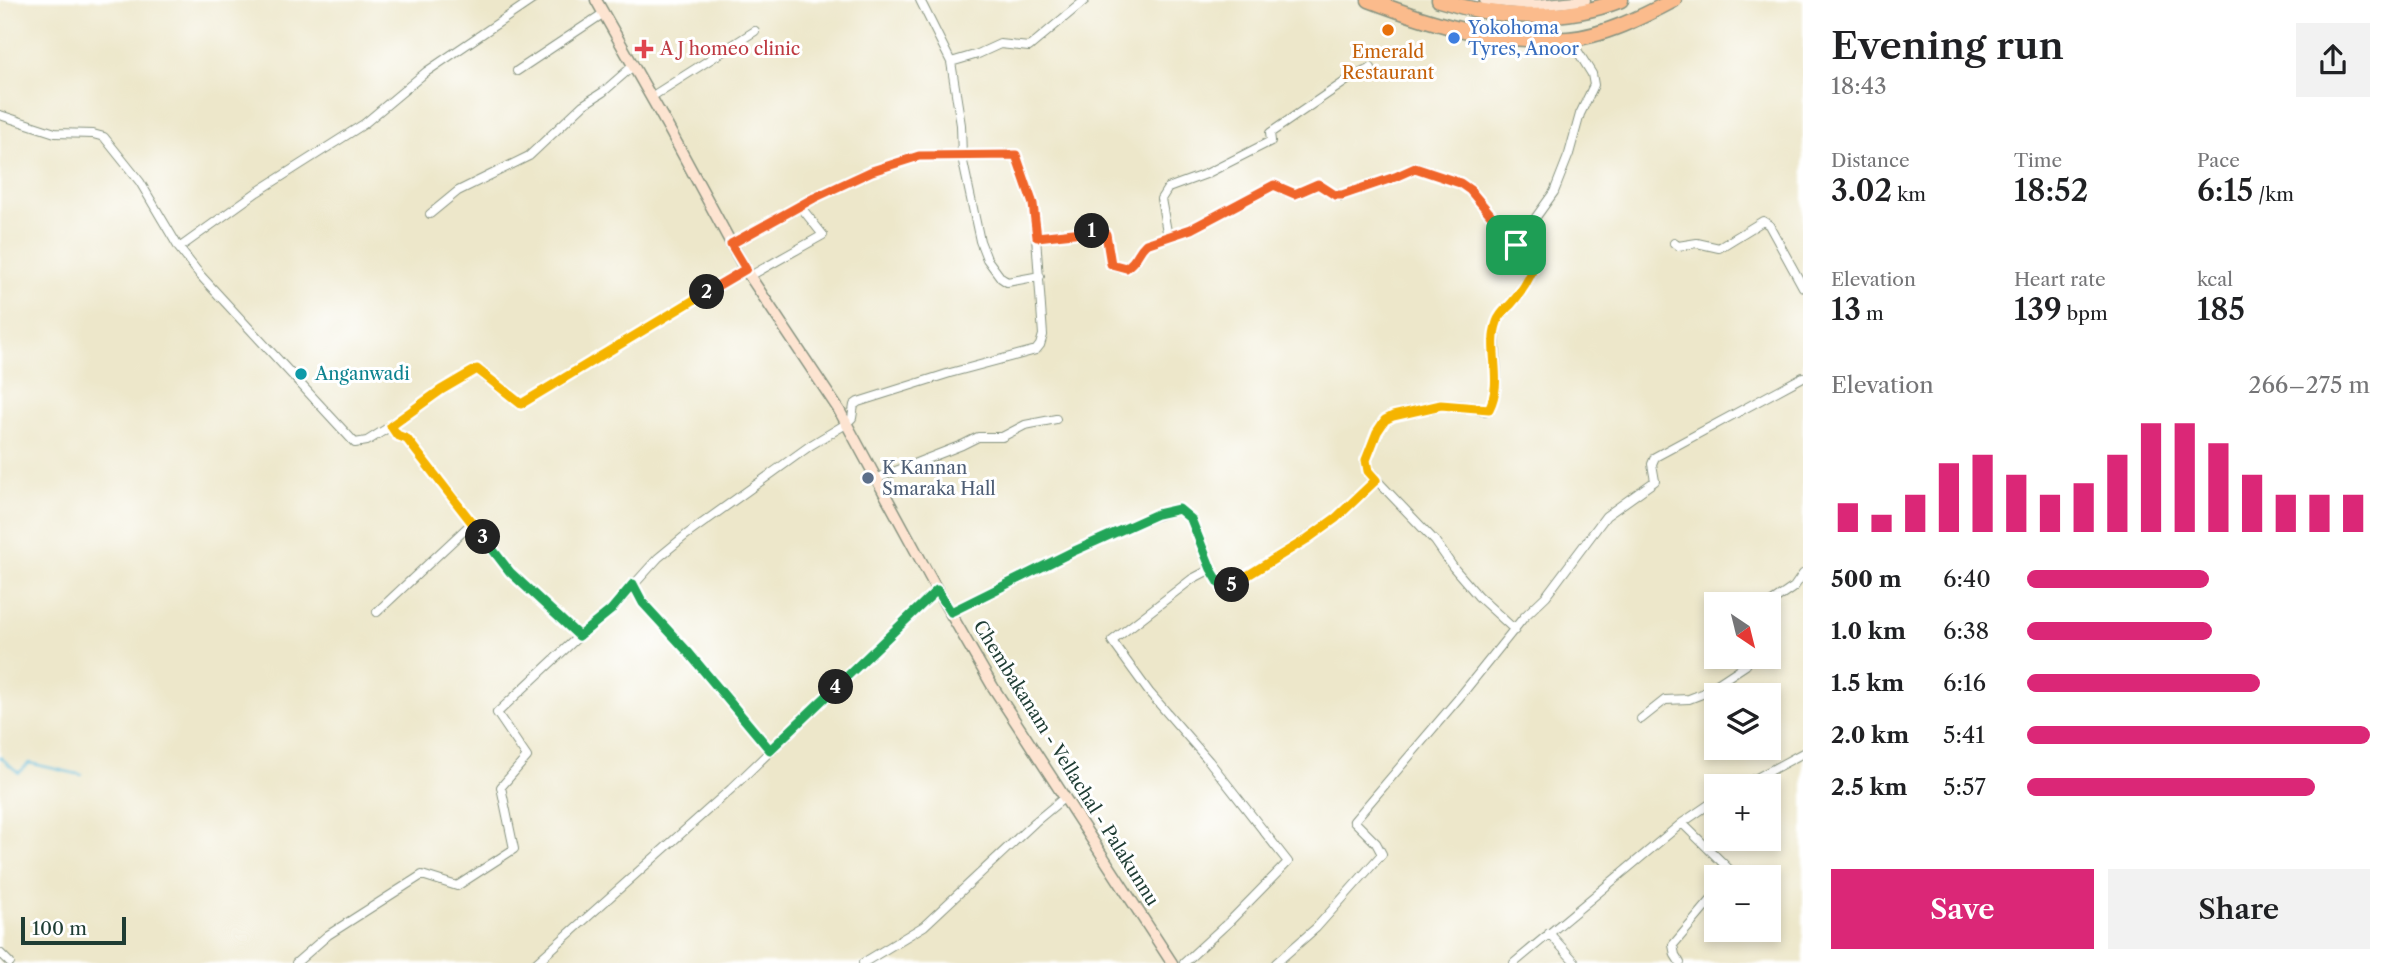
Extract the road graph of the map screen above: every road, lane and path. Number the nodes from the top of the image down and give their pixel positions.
1 (532, 0) edge
2 (596, 0) edge
3 (920, 0) edge
4 (1085, 0) edge
5 (1369, 0) edge
6 (1439, 0) edge
7 (1485, 0) edge
8 (1585, 0) edge
9 (1620, 0) edge
10 (1674, 0) edge
11 (604, 13) junction
12 (755, 31) dead end
13 (1570, 39) junction
14 (951, 62) junction
15 (634, 65) junction
16 (1371, 68) dead end
17 (517, 71) dead end
18 (651, 97) junction
19 (0, 115) edge
20 (962, 157) junction
21 (800, 206) junction
22 (430, 214) dead end
23 (1037, 237) junction
24 (1168, 237) junction
25 (1674, 243) dead end
26 (731, 244) junction
27 (1516, 245) junction
28 (179, 248) junction
29 (748, 272) junction
30 (1040, 276) junction
31 (1803, 287) edge
32 (1803, 377) edge
33 (1056, 419) dead end
34 (846, 424) junction
35 (391, 426) junction
36 (878, 478) junction
37 (1376, 480) junction
38 (472, 523) junction
39 (1211, 569) junction
40 (1803, 574) edge
41 (633, 584) junction
42 (937, 590) junction
43 (1782, 595) edge
44 (377, 612) dead end
45 (951, 612) junction
46 (1515, 630) junction
47 (579, 636) junction
48 (1742, 669) edge
49 (1641, 719) dead end
50 (770, 750) junction
51 (1803, 752) edge
52 (1764, 774) edge
53 (1065, 797) junction
54 (1704, 808) edge
55 (1682, 823) junction
56 (1725, 865) edge
57 (1704, 908) edge
58 (1549, 933) junction
59 (0, 953) edge
60 (10, 963) edge
61 (296, 963) edge
62 (537, 963) edge
63 (863, 963) edge
64 (1172, 963) edge
65 (1184, 963) edge
66 (1276, 963) edge
67 (1514, 963) edge
68 (1576, 963) edge
69 (1680, 963) edge

1 - 28 street
2 - 11 main road, Chembakanam - Vellachal - Palakunnu
3 - 14 street
4 - 14 street
5 - 13 highway
6 - 9 highway
7 - 8 main road
10 - 13 highway
11 - 15 main road, Chembakanam - Vellachal - Palakunnu
11 - 17 street
12 - 18 street
13 - 27 street
14 - 20 street
15 - 18 main road, Chembakanam - Vellachal - Palakunnu
15 - 22 street
16 - 24 street
18 - 26 main road, Chembakanam - Vellachal - Palakunnu
19 - 28 street
20 - 21 street
20 - 23 street
20 - 30 street
21 - 26 street
21 - 29 street
23 - 24 street
23 - 30 street
24 - 27 street
25 - 31 street
26 - 29 main road, Chembakanam - Vellachal - Palakunnu
27 - 37 street
28 - 35 street
29 - 34 main road, Chembakanam - Vellachal - Palakunnu
29 - 35 street
30 - 34 street
32 - 46 street
33 - 36 street
34 - 36 main road, Chembakanam - Vellachal - Palakunnu
34 - 41 street
35 - 38 street
36 - 42 main road, Chembakanam - Vellachal - Palakunnu
37 - 39 street
37 - 46 street
38 - 44 street
38 - 47 street
39 - 45 street
39 - 65 street
40 - 43 street
41 - 47 street
41 - 50 street
42 - 45 main road, Chembakanam - Vellachal - Palakunnu
42 - 50 street
45 - 53 main road, Chembakanam - Vellachal - Palakunnu
46 - 66 street
47 - 61 street
48 - 49 street
50 - 62 street
51 - 52 street
53 - 63 street
53 - 64 main road, Chembakanam - Vellachal - Palakunnu
54 - 55 street
55 - 56 street
55 - 58 street
57 - 69 street
58 - 67 street
58 - 68 street
59 - 60 street

